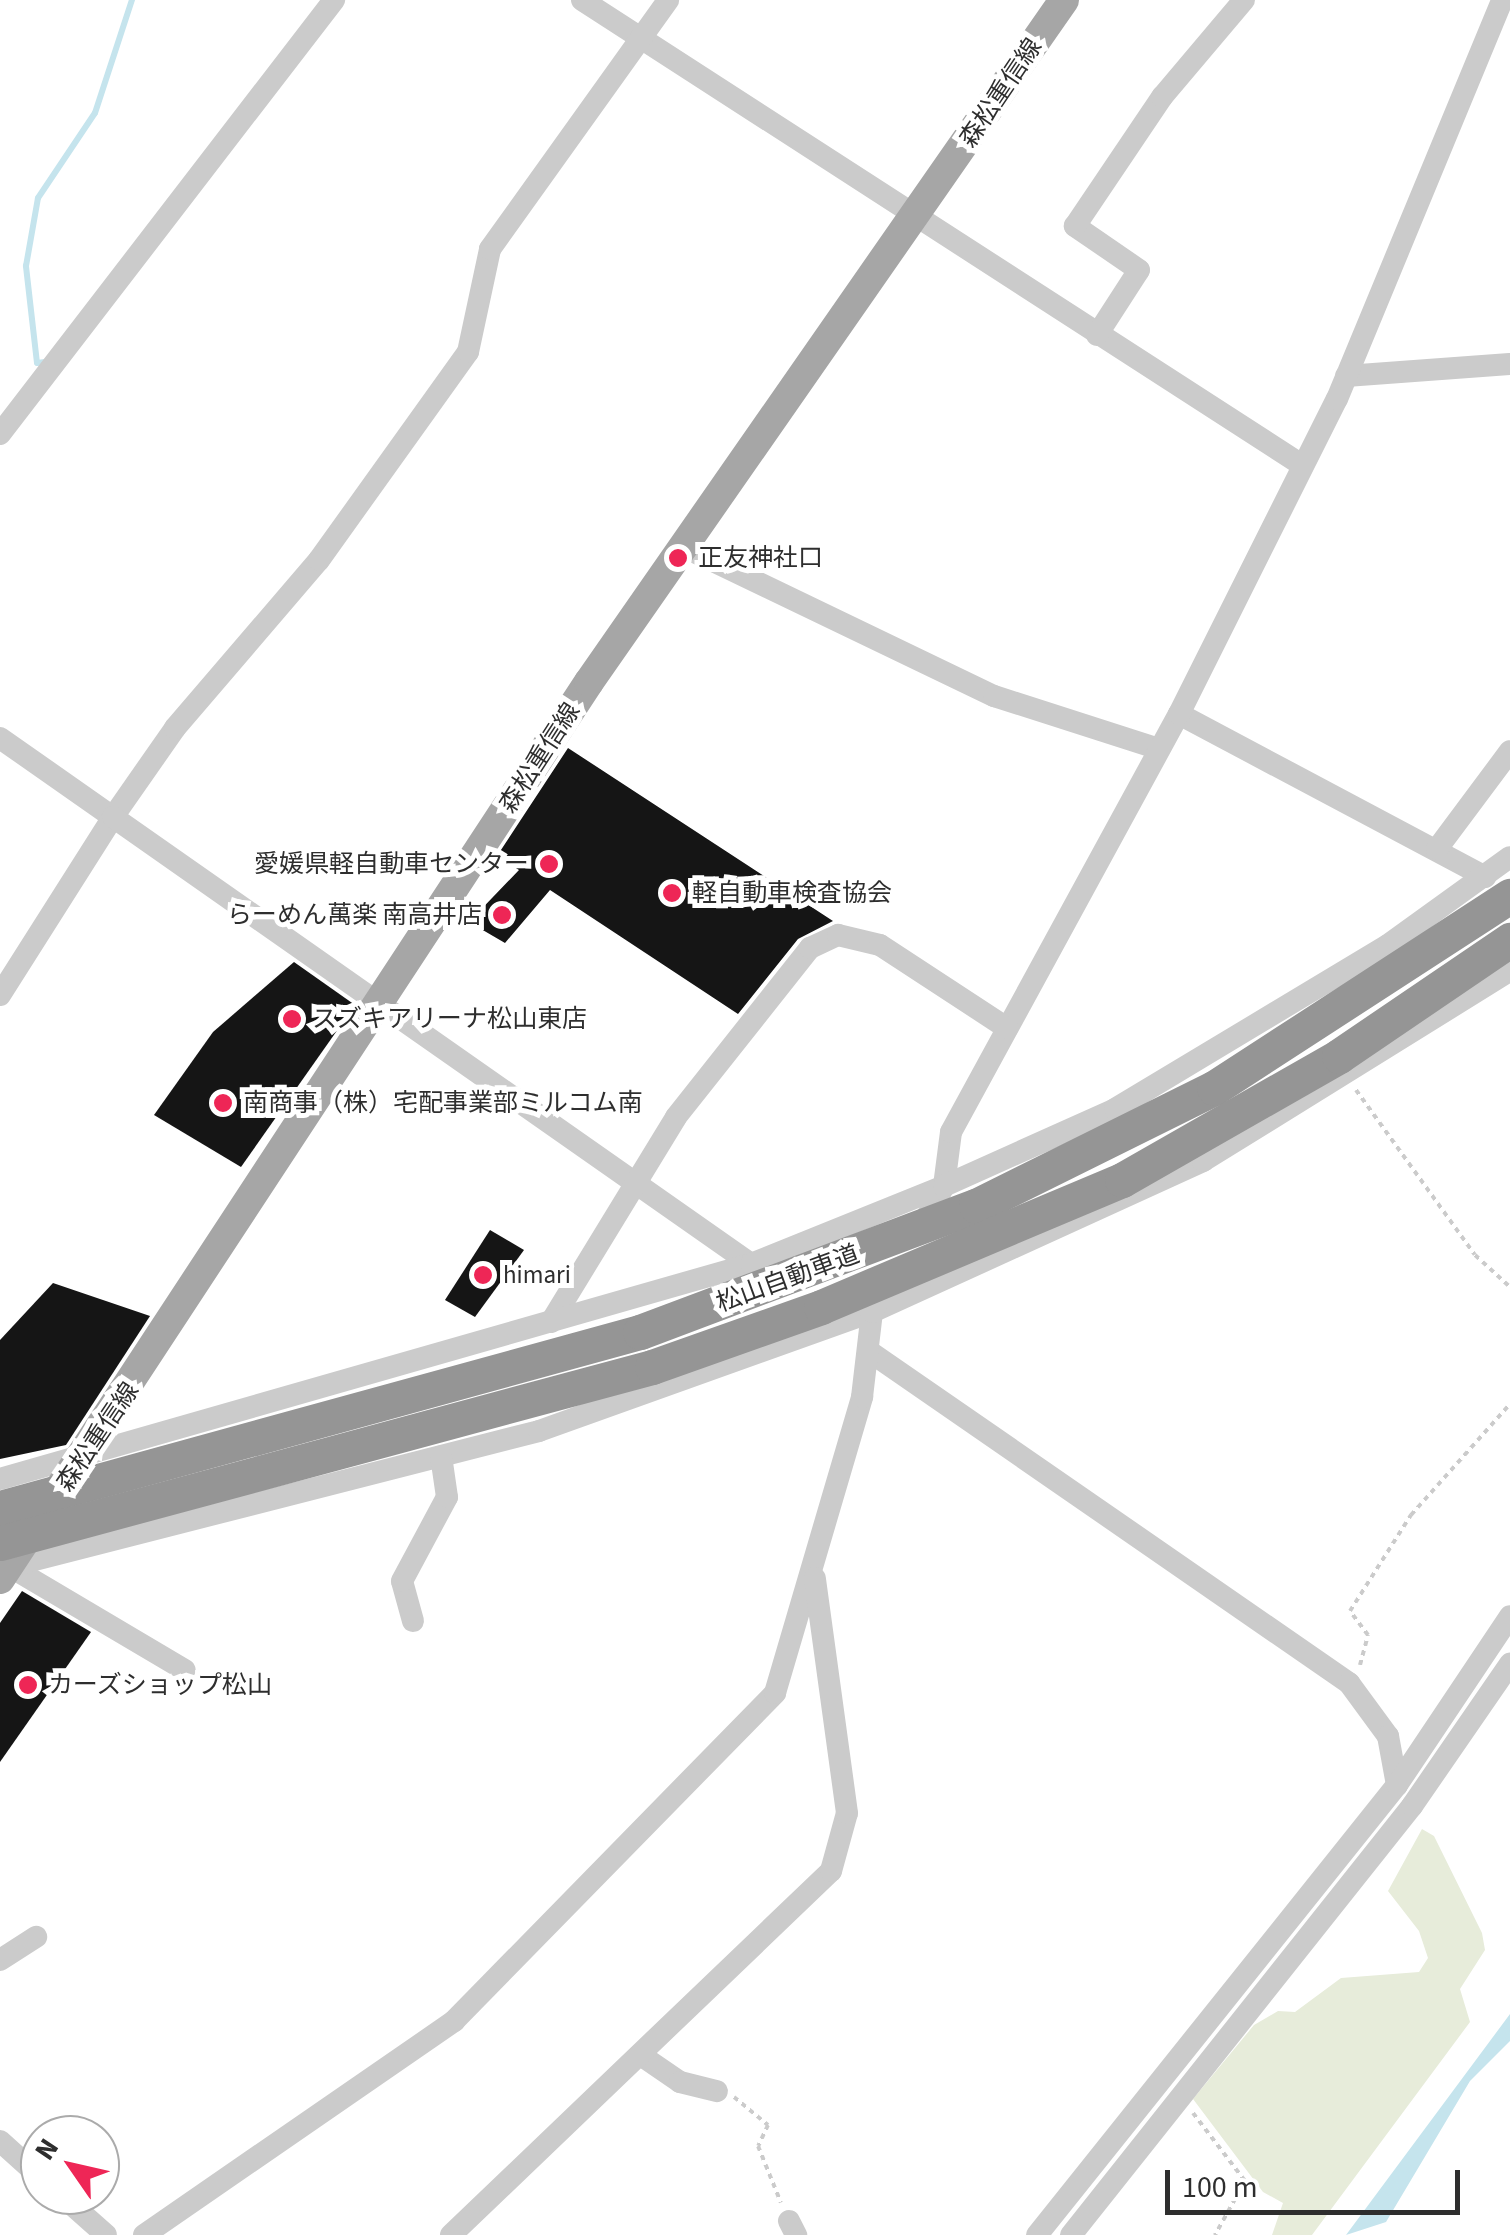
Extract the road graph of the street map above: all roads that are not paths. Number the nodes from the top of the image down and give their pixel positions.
1 (334, 0) edge
2 (582, 0) edge
3 (668, 0) edge
4 (1064, 0) edge
5 (1244, 0) edge
6 (1503, 12) edge
7 (642, 37) junction
8 (916, 216) junction
9 (1098, 334) junction
10 (1510, 364) edge
11 (1346, 376) junction
12 (0, 434) edge
13 (1302, 465) junction
14 (684, 547) junction
15 (1179, 714) junction
16 (0, 738) edge
17 (1159, 748) junction
18 (1510, 751) edge
19 (114, 817) junction
20 (1437, 849) junction
21 (1510, 857) edge
22 (1497, 886) edge
23 (1510, 940) edge
24 (1510, 971) edge
25 (0, 995) edge
26 (381, 1002) junction
27 (1007, 1028) junction
28 (637, 1182) junction
29 (944, 1186) junction
30 (751, 1264) junction
31 (872, 1312) junction
32 (551, 1322) junction
33 (872, 1354) junction
34 (442, 1456) junction
35 (85, 1458) junction
36 (0, 1480) edge
37 (0, 1508) edge
38 (2, 1564) edge
39 (814, 1569) junction
40 (1510, 1616) edge
41 (413, 1621) dead end
42 (1510, 1664) edge
43 (185, 1670) dead end
44 (1396, 1784) junction
45 (36, 1937) dead end
46 (0, 1960) edge
47 (642, 2056) junction
48 (717, 2091) road end
49 (0, 2142) edge
50 (20, 2159) edge
51 (84, 2215) edge
52 (106, 2235) edge
53 (144, 2235) edge
54 (451, 2235) edge
55 (1037, 2235) edge
56 (1071, 2235) edge

1 - 12 street
2 - 7 street
3 - 7 street
4 - 8 main road, 森松重信線
5 - 9 street
6 - 11 street
7 - 8 street
7 - 19 street
8 - 9 street
8 - 14 main road, 森松重信線
9 - 13 street
10 - 11 street
11 - 13 street
13 - 15 street
14 - 17 street
14 - 26 main road, 森松重信線
15 - 17 street
15 - 20 street
16 - 19 street
17 - 27 street
18 - 20 street
19 - 25 street
19 - 26 street
20 - 22 street
21 - 22 street
22 - 29 street
22 - 37 highway, 松山自動車道, bridge
23 - 38 highway, 松山自動車道, bridge
24 - 31 street
26 - 28 street
26 - 35 main road, 森松重信線
27 - 28 street
27 - 29 street
28 - 30 street
28 - 32 street
29 - 30 street
29 - 31 street
30 - 32 street
31 - 33 street
31 - 34 street
32 - 35 street
33 - 39 street
33 - 44 street
34 - 38 street
34 - 41 street
35 - 36 street
35 - 38 main road, 森松重信線
38 - 43 street
39 - 47 street
39 - 53 street
40 - 44 street
42 - 56 street
44 - 55 street
45 - 46 street
47 - 48 street
47 - 54 street
49 - 50 street
51 - 52 street

